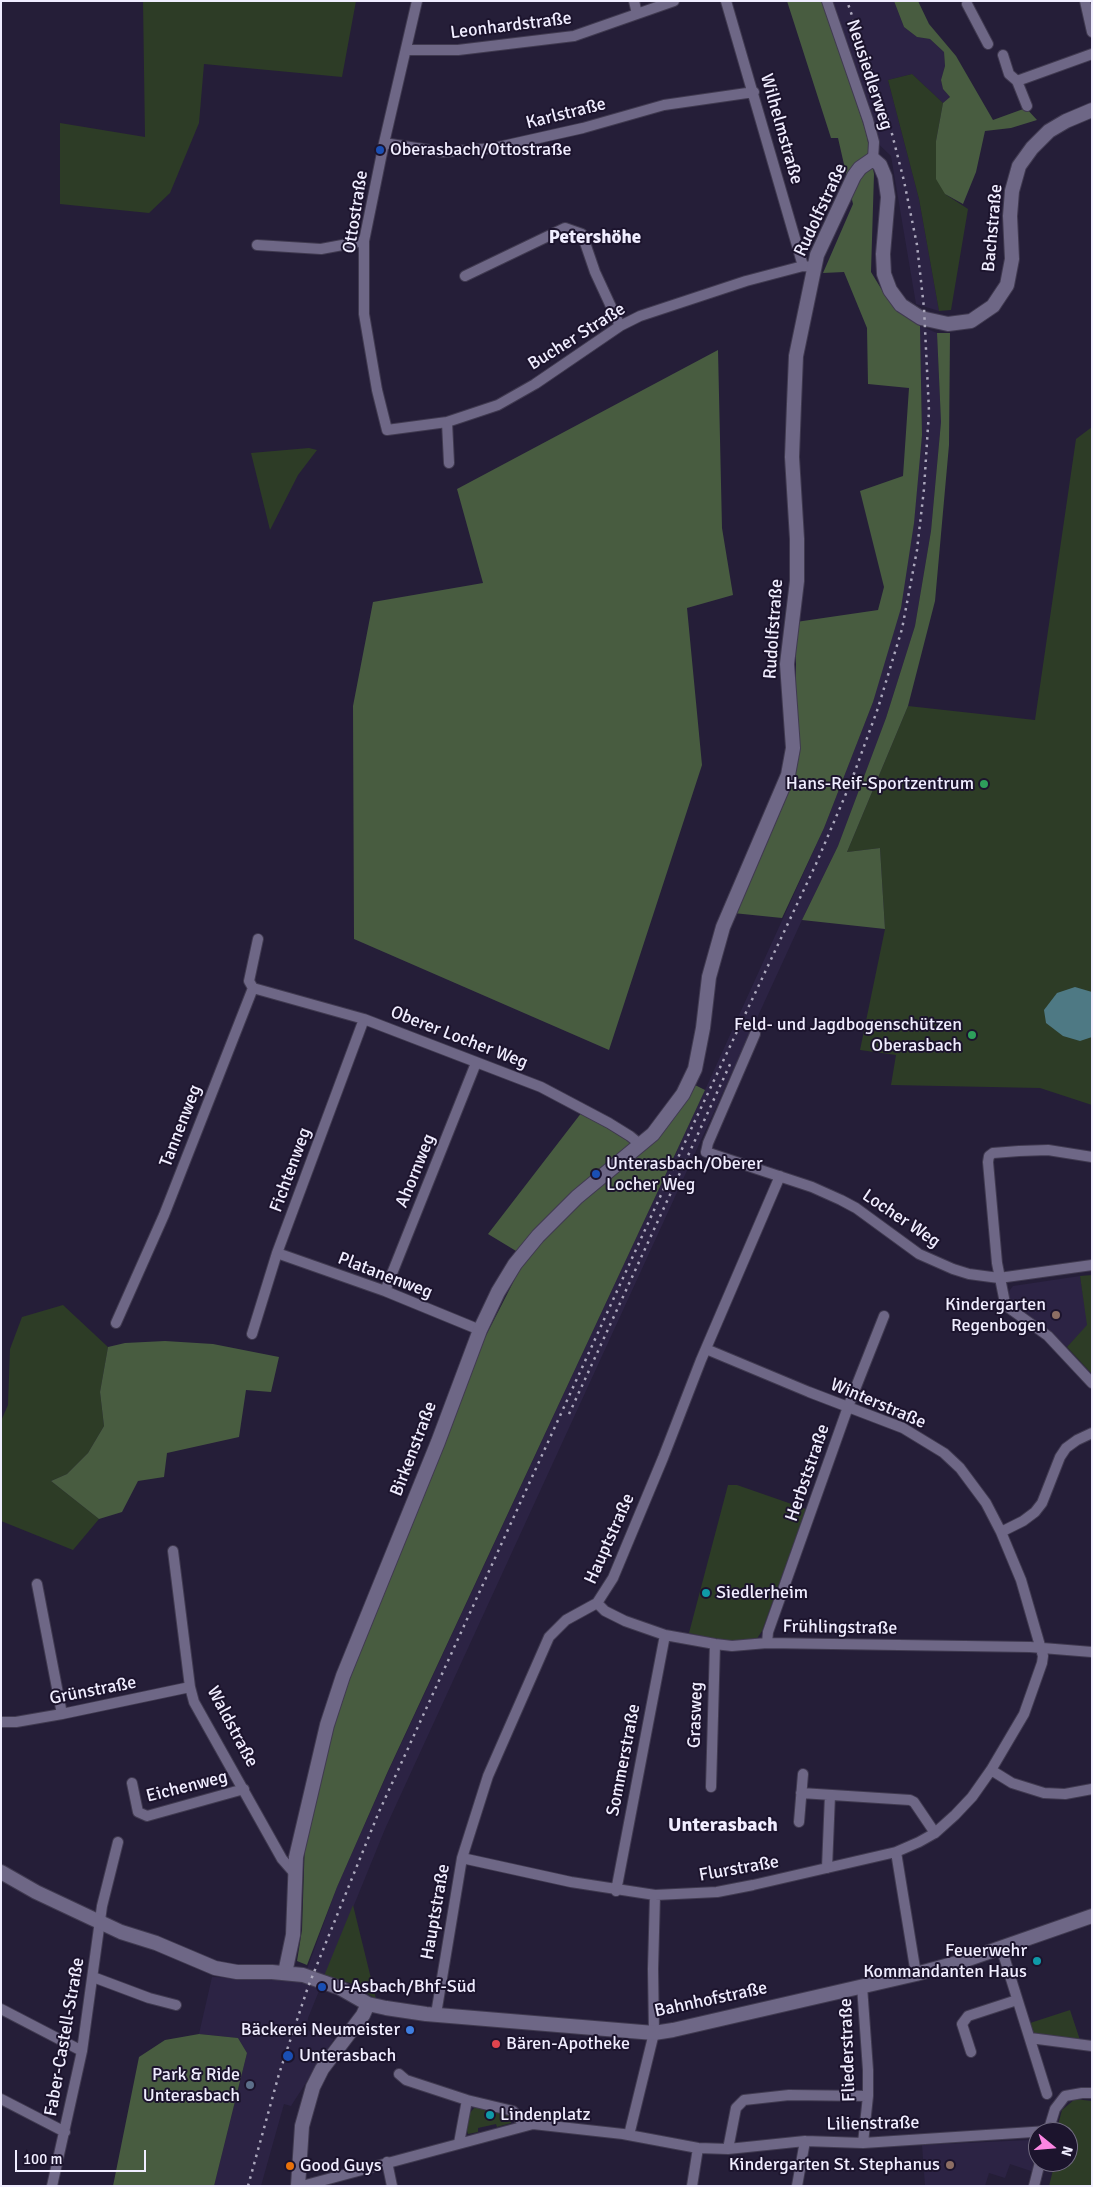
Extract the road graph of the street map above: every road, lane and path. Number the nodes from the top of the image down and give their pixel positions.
1 (417, 1) edge
2 (634, 1) edge
3 (674, 1) edge
4 (726, 1) edge
5 (827, 1) edge
6 (1085, 1) edge
7 (970, 2) edge
8 (637, 14) junction
9 (1092, 32) edge
10 (988, 44) dead end
11 (407, 50) junction
12 (1092, 54) edge
13 (1003, 55) dead end
14 (1017, 81) junction
15 (754, 92) junction
16 (1027, 106) dead end
17 (1092, 110) edge
18 (384, 143) junction
19 (873, 159) junction
20 (364, 242) junction
21 (258, 245) dead end
22 (809, 266) junction
23 (465, 276) dead end
24 (620, 326) junction
25 (447, 422) junction
26 (388, 430) joint
27 (449, 463) dead end
28 (258, 939) dead end
29 (253, 988) junction
30 (364, 1019) junction
31 (755, 1034) dead end
32 (476, 1062) junction
33 (640, 1145) junction
34 (1092, 1157) edge
35 (780, 1176) junction
36 (277, 1253) junction
37 (1092, 1265) edge
38 (1000, 1278) junction
39 (385, 1291) junction
40 (884, 1316) dead end
41 (116, 1323) dead end
42 (480, 1330) junction
43 (252, 1334) dead end
44 (706, 1349) junction
45 (1092, 1383) edge
46 (848, 1407) junction
47 (1092, 1433) edge
48 (1001, 1532) junction
49 (173, 1551) dead end
50 (37, 1584) dead end
51 (597, 1603) junction
52 (665, 1635) junction
53 (767, 1643) junction
54 (714, 1644) junction
55 (1040, 1647) junction
56 (1092, 1652) edge
57 (190, 1687) junction
58 (62, 1714) junction
59 (1, 1722) edge
60 (991, 1770) junction
61 (803, 1774) dead end
62 (132, 1783) dead end
63 (711, 1787) dead end
64 (244, 1789) junction
65 (1092, 1789) edge
66 (801, 1793) junction
67 (830, 1795) junction
68 (799, 1822) dead end
69 (935, 1833) junction
70 (118, 1842) dead end
71 (896, 1852) junction
72 (462, 1858) junction
73 (827, 1868) junction
74 (1, 1872) edge
75 (296, 1875) junction
76 (616, 1890) junction
77 (655, 1895) junction
78 (1091, 1918) edge
79 (100, 1922) junction
80 (1001, 1947) junction
81 (285, 1973) junction
82 (916, 1974) junction
83 (93, 1977) junction
84 (862, 1986) junction
85 (1017, 2000) junction
86 (368, 2004) junction
87 (176, 2005) dead end
88 (1, 2009) edge
89 (436, 2014) junction
90 (654, 2032) junction
91 (1030, 2038) junction
92 (1092, 2046) edge
93 (82, 2051) junction
94 (971, 2052) dead end
95 (399, 2074) dead end
96 (1046, 2094) dead end
97 (1092, 2094) edge
98 (868, 2096) junction
99 (1, 2099) edge
100 (467, 2100) junction
101 (1051, 2122) edge
102 (525, 2126) junction
103 (65, 2132) junction
104 (1028, 2132) edge
105 (626, 2134) junction
106 (805, 2141) junction
107 (459, 2143) junction
108 (863, 2143) junction
109 (698, 2148) junction
110 (728, 2149) junction
111 (387, 2162) junction
112 (1038, 2172) edge
113 (52, 2186) edge
114 (298, 2186) edge
115 (302, 2186) edge
116 (392, 2186) edge
117 (692, 2186) edge
118 (797, 2186) edge
119 (1034, 2186) edge

1 - 11 street, Ottostraße
2 - 8 street
3 - 8 street, Leonhardstraße
4 - 15 street, Wilhelmstraße
5 - 19 street, Neusiedlerweg
6 - 9 street
7 - 10 street
8 - 11 street, Leonhardstraße
11 - 18 street, Ottostraße
12 - 14 street
13 - 14 street
14 - 16 street
15 - 18 street, Karlstraße
15 - 22 street, Wilhelmstraße
17 - 19 street, Bachstraße
18 - 20 street, Ottostraße
19 - 22 street, Rudolfstraße
20 - 21 street
20 - 26 street, Ottostraße
22 - 24 street, Bucher Straße
22 - 33 street, Rudolfstraße
23 - 24 street
24 - 25 street, Bucher Straße
25 - 26 street, Bucher Straße
25 - 27 street
28 - 29 street, Tannenweg
29 - 30 street, Oberer Locher Weg
29 - 41 street, Tannenweg
30 - 32 street, Oberer Locher Weg
30 - 36 street, Fichtenweg
31 - 35 street, Locher Weg
32 - 33 street, Oberer Locher Weg
32 - 39 street, Ahornweg
33 - 42 street, Birkenstraße
34 - 38 street
35 - 38 street, Locher Weg
35 - 44 street, Hauptstraße
36 - 39 street, Platanenweg
36 - 43 street, Fichtenweg
37 - 38 street, Locher Weg
38 - 45 street
39 - 42 street, Platanenweg
40 - 46 street, Herbststraße
42 - 75 street, Birkenstraße
44 - 46 street, Winterstraße
44 - 51 street, Hauptstraße
46 - 48 street, Winterstraße
46 - 53 street, Herbststraße
47 - 48 street
48 - 55 street, Winterstraße
49 - 57 street, Waldstraße
50 - 58 street
51 - 52 street, Frühlingstraße
51 - 72 street, Hauptstraße
52 - 54 street, Frühlingstraße
52 - 76 street, Sommerstraße
53 - 54 street, Frühlingstraße
53 - 55 street, Frühlingstraße
54 - 63 street, Grasweg
55 - 56 street, Frühlingstraße
55 - 60 street, Flurstraße
57 - 58 street, Grünstraße
57 - 64 street, Waldstraße
58 - 59 street, Grünstraße
60 - 65 street
60 - 69 street, Flurstraße
61 - 66 street
62 - 64 street, Eichenweg
64 - 75 street, Waldstraße
66 - 67 street
66 - 68 street
67 - 69 street
67 - 73 street
69 - 71 street, Flurstraße
70 - 79 street, Faber-Castell-Straße
71 - 73 street, Flurstraße
71 - 82 street
72 - 76 street, Flurstraße
72 - 89 street, Hauptstraße
73 - 77 street, Flurstraße
74 - 79 street, Bahnhofstraße
75 - 81 street
76 - 77 street, Flurstraße
77 - 90 street
78 - 80 street, Bahnhofstraße
79 - 81 street, Bahnhofstraße
79 - 83 street, Faber-Castell-Straße
80 - 82 street, Bahnhofstraße
80 - 85 street
81 - 86 street, Bahnhofstraße
82 - 84 street, Bahnhofstraße
83 - 87 street
83 - 93 street, Faber-Castell-Straße
84 - 90 street, Bahnhofstraße
84 - 98 street, Fliederstraße
85 - 91 street
85 - 94 street
86 - 89 street, Bahnhofstraße
86 - 114 street
88 - 93 street
89 - 90 street, Bahnhofstraße
90 - 105 street
91 - 92 street
91 - 96 street
93 - 103 street, Faber-Castell-Straße
95 - 100 street
97 - 101 street
98 - 108 street, Fliederstraße
98 - 110 street
99 - 103 street
100 - 102 street
100 - 107 street
102 - 105 street
102 - 107 street
103 - 113 street, Faber-Castell-Straße
104 - 108 street, Lilienstraße
105 - 109 street, Lilienstraße
106 - 108 street, Lilienstraße
106 - 110 street, Lilienstraße
106 - 118 street
107 - 111 street
109 - 110 street, Lilienstraße
109 - 117 street
111 - 115 street
111 - 116 street
112 - 119 street

